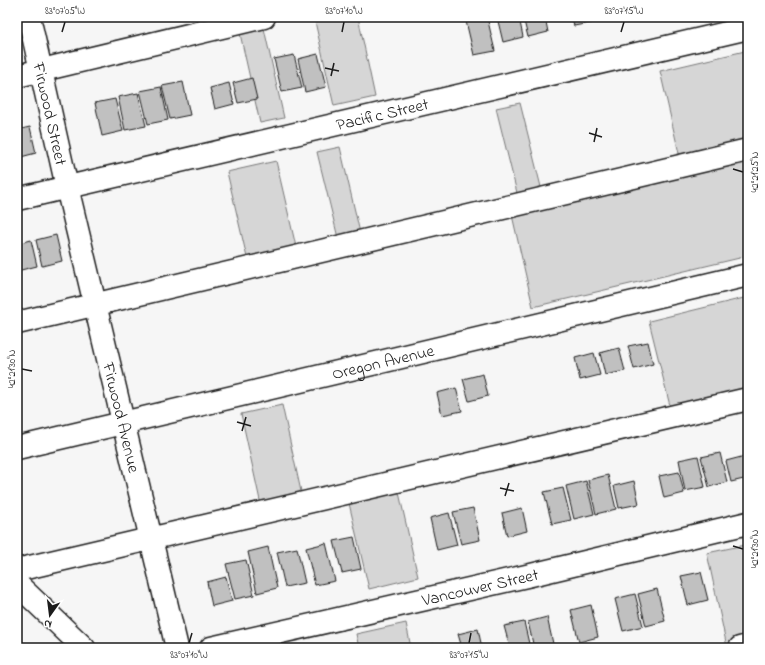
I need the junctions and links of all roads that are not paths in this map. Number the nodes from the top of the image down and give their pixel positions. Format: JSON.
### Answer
{"nodes":[{"id":1,"x":29,"y":17,"type":"edge"},
{"id":2,"x":264,"y":17,"type":"edge"},
{"id":3,"x":748,"y":28,"type":"edge"},
{"id":4,"x":41,"y":70,"type":"junction"},
{"id":5,"x":17,"y":76,"type":"edge"},
{"id":6,"x":748,"y":150,"type":"edge"},
{"id":7,"x":67,"y":187,"type":"junction"},
{"id":8,"x":17,"y":199,"type":"edge"},
{"id":9,"x":748,"y":275,"type":"edge"},
{"id":10,"x":96,"y":304,"type":"junction"},
{"id":11,"x":17,"y":323,"type":"edge"},
{"id":12,"x":748,"y":399,"type":"edge"},
{"id":13,"x":124,"y":423,"type":"junction"},
{"id":14,"x":17,"y":448,"type":"edge"},
{"id":15,"x":748,"y":523,"type":"edge"},
{"id":16,"x":151,"y":539,"type":"junction"},
{"id":17,"x":17,"y":570,"type":"edge"},
{"id":18,"x":17,"y":584,"type":"edge"},
{"id":19,"x":748,"y":646,"type":"edge"},
{"id":20,"x":84,"y":648,"type":"edge"},
{"id":21,"x":177,"y":648,"type":"edge"},
{"id":22,"x":211,"y":648,"type":"edge"},
{"id":23,"x":740,"y":648,"type":"edge"}],
"edges":[{"from":1,"to":4,"type":"street","name":"Firwood Street"},
{"from":2,"to":4,"type":"street"},
{"from":3,"to":7,"type":"street","name":"Pacific Street"},
{"from":4,"to":5,"type":"street"},
{"from":4,"to":7,"type":"street","name":"Firwood Street"},
{"from":6,"to":10,"type":"street"},
{"from":7,"to":8,"type":"street","name":"Pacific Street"},
{"from":7,"to":10,"type":"street","name":"Firwood Avenue"},
{"from":9,"to":13,"type":"street","name":"Oregon Avenue"},
{"from":10,"to":11,"type":"street"},
{"from":10,"to":13,"type":"street","name":"Firwood Avenue"},
{"from":12,"to":16,"type":"street"},
{"from":13,"to":14,"type":"street","name":"Oregon Avenue"},
{"from":13,"to":16,"type":"street","name":"Firwood Avenue"},
{"from":15,"to":22,"type":"street","name":"Vancouver Street"},
{"from":16,"to":17,"type":"street"},
{"from":16,"to":21,"type":"street","name":"Firwood Avenue"},
{"from":18,"to":20,"type":"street"},
{"from":19,"to":23,"type":"street"}]}
